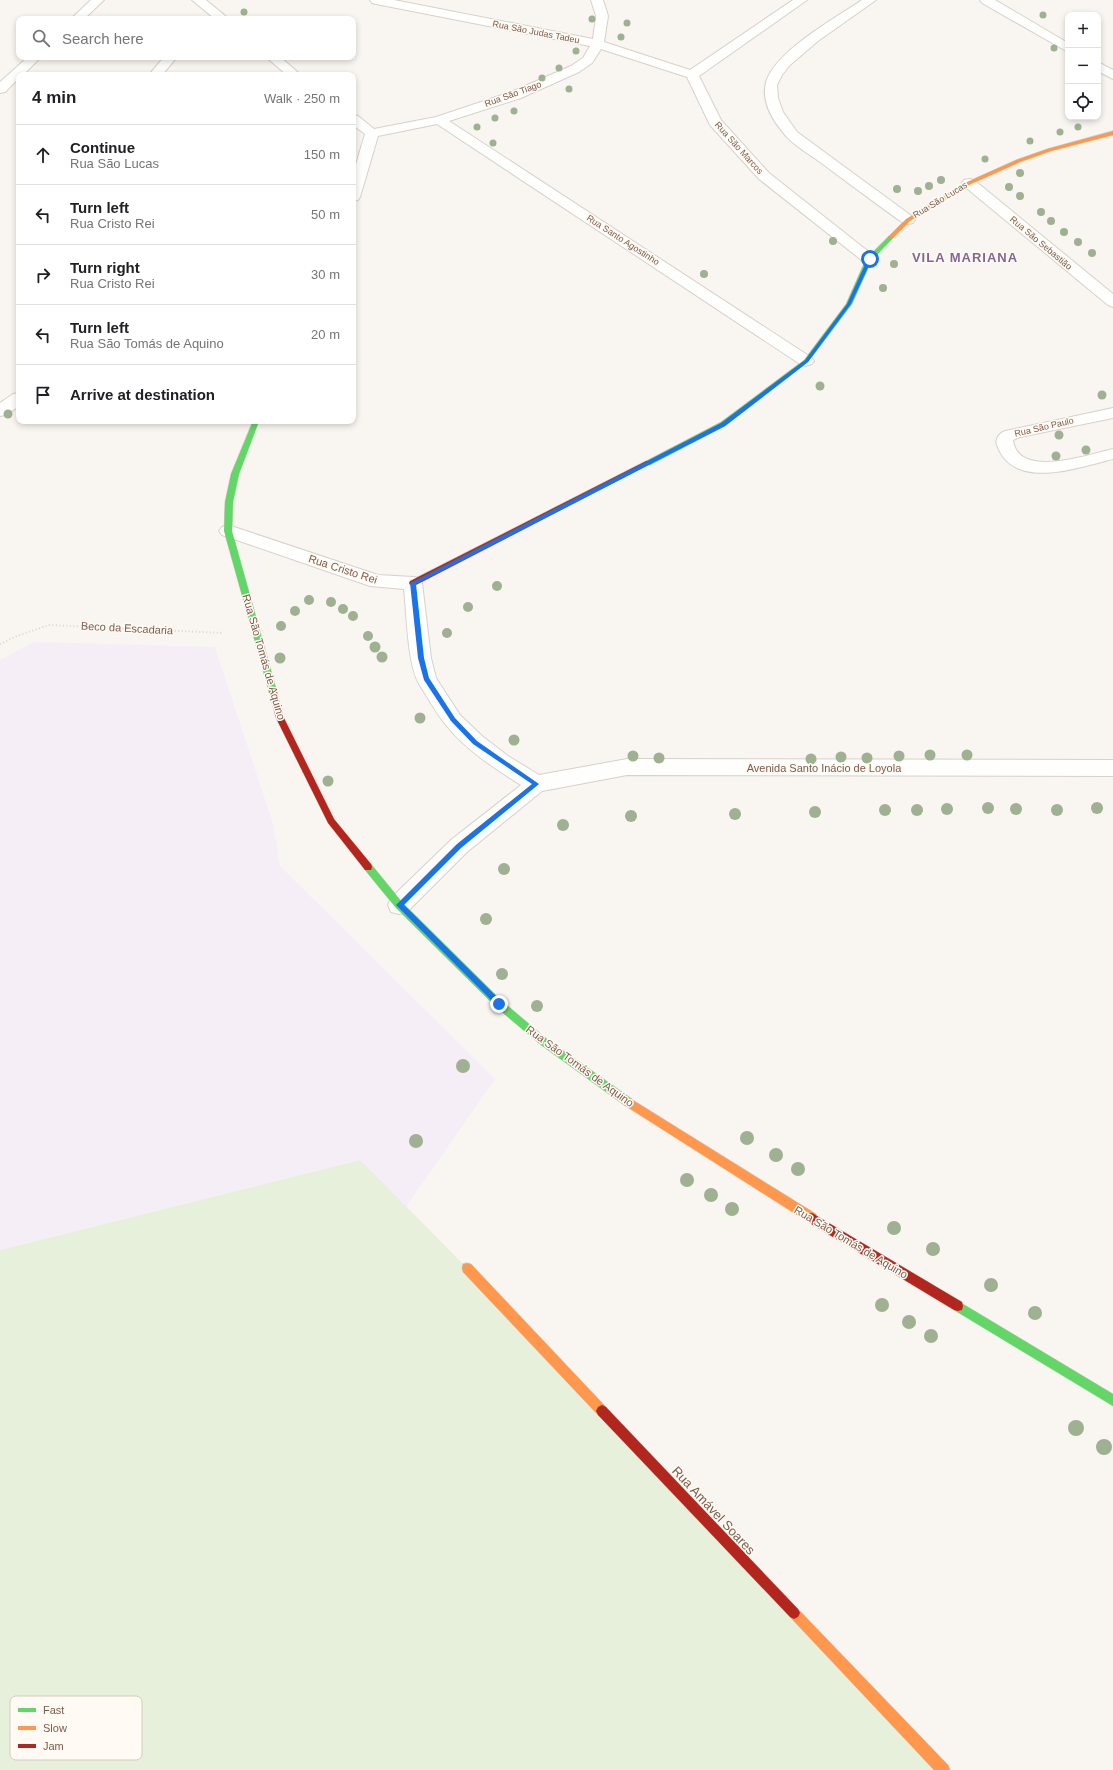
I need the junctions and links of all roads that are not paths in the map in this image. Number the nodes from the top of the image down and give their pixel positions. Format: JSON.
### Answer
{"nodes":[{"id":1,"x":98,"y":0,"type":"edge"},
{"id":2,"x":198,"y":0,"type":"edge"},
{"id":3,"x":376,"y":0,"type":"edge"},
{"id":4,"x":597,"y":0,"type":"edge"},
{"id":5,"x":801,"y":0,"type":"edge"},
{"id":6,"x":870,"y":0,"type":"edge"},
{"id":7,"x":986,"y":0,"type":"edge"},
{"id":8,"x":209,"y":15,"type":"edge"},
{"id":9,"x":80,"y":16,"type":"edge"},
{"id":10,"x":598,"y":44,"type":"junction"},
{"id":11,"x":1065,"y":46,"type":"edge"},
{"id":12,"x":32,"y":60,"type":"edge"},
{"id":13,"x":168,"y":60,"type":"edge"},
{"id":14,"x":276,"y":60,"type":"edge"},
{"id":15,"x":1101,"y":68,"type":"edge"},
{"id":16,"x":19,"y":72,"type":"edge"},
{"id":17,"x":158,"y":72,"type":"edge"},
{"id":18,"x":292,"y":72,"type":"edge"},
{"id":19,"x":16,"y":74,"type":"edge"},
{"id":20,"x":692,"y":75,"type":"junction"},
{"id":21,"x":1113,"y":75,"type":"edge"},
{"id":22,"x":0,"y":89,"type":"edge"},
{"id":23,"x":439,"y":120,"type":"junction"},
{"id":24,"x":356,"y":121,"type":"edge"},
{"id":25,"x":372,"y":134,"type":"junction"},
{"id":26,"x":1113,"y":134,"type":"edge"},
{"id":27,"x":368,"y":148,"type":"junction"},
{"id":28,"x":356,"y":156,"type":"edge"},
{"id":29,"x":970,"y":183,"type":"junction"},
{"id":30,"x":356,"y":187,"type":"edge"},
{"id":31,"x":908,"y":220,"type":"junction"},
{"id":32,"x":870,"y":259,"type":"junction"},
{"id":33,"x":1113,"y":302,"type":"edge"},
{"id":34,"x":806,"y":361,"type":"junction"},
{"id":35,"x":16,"y":400,"type":"edge"},
{"id":36,"x":0,"y":411,"type":"edge"},
{"id":37,"x":1113,"y":413,"type":"edge"},
{"id":38,"x":254,"y":424,"type":"edge"},
{"id":39,"x":1113,"y":454,"type":"edge"},
{"id":40,"x":228,"y":531,"type":"junction"},
{"id":41,"x":413,"y":583,"type":"junction"},
{"id":42,"x":1113,"y":768,"type":"edge"},
{"id":43,"x":536,"y":784,"type":"junction"},
{"id":44,"x":399,"y":905,"type":"junction"},
{"id":45,"x":467,"y":1268,"type":"dead end"},
{"id":46,"x":1113,"y":1400,"type":"edge"},
{"id":47,"x":943,"y":1770,"type":"edge"}],
"edges":[{"from":1,"to":9,"type":"street"},
{"from":2,"to":8,"type":"street"},
{"from":3,"to":10,"type":"street","name":"Rua São Judas Tadeu"},
{"from":4,"to":10,"type":"street","name":"Rua São Tiago"},
{"from":5,"to":20,"type":"street"},
{"from":6,"to":31,"type":"street"},
{"from":7,"to":11,"type":"street"},
{"from":10,"to":20,"type":"street","name":"Rua São Judas Tadeu"},
{"from":10,"to":23,"type":"street","name":"Rua São Tiago"},
{"from":12,"to":16,"type":"street"},
{"from":13,"to":17,"type":"street"},
{"from":14,"to":18,"type":"street"},
{"from":15,"to":21,"type":"street"},
{"from":19,"to":22,"type":"street"},
{"from":20,"to":32,"type":"street","name":"Rua São Marcos"},
{"from":23,"to":25,"type":"street","name":"Rua São Tiago"},
{"from":23,"to":34,"type":"street","name":"Rua Santo Agostinho"},
{"from":24,"to":25,"type":"street"},
{"from":25,"to":27,"type":"street"},
{"from":26,"to":29,"type":"street","name":"Rua São Lucas"},
{"from":27,"to":28,"type":"street"},
{"from":27,"to":30,"type":"street"},
{"from":29,"to":31,"type":"street","name":"Rua São Lucas"},
{"from":29,"to":33,"type":"street","name":"Rua São Sebastião"},
{"from":31,"to":32,"type":"street","name":"Rua São Lucas"},
{"from":32,"to":34,"type":"street","name":"Rua São Lucas"},
{"from":34,"to":41,"type":"street","name":"Rua São Lucas"},
{"from":35,"to":36,"type":"street"},
{"from":37,"to":39,"type":"street","name":"Rua São Paulo"},
{"from":38,"to":40,"type":"street","name":"Rua São Tomás de Aquino"},
{"from":40,"to":41,"type":"street","name":"Rua Cristo Rei"},
{"from":40,"to":44,"type":"street","name":"Rua São Tomás de Aquino"},
{"from":41,"to":43,"type":"street"},
{"from":42,"to":43,"type":"street","name":"Avenida Santo Inácio de Loyola"},
{"from":43,"to":44,"type":"street"},
{"from":44,"to":46,"type":"street","name":"Rua São Tomás de Aquino"},
{"from":45,"to":47,"type":"street","name":"Rua Amável Soares"}]}
